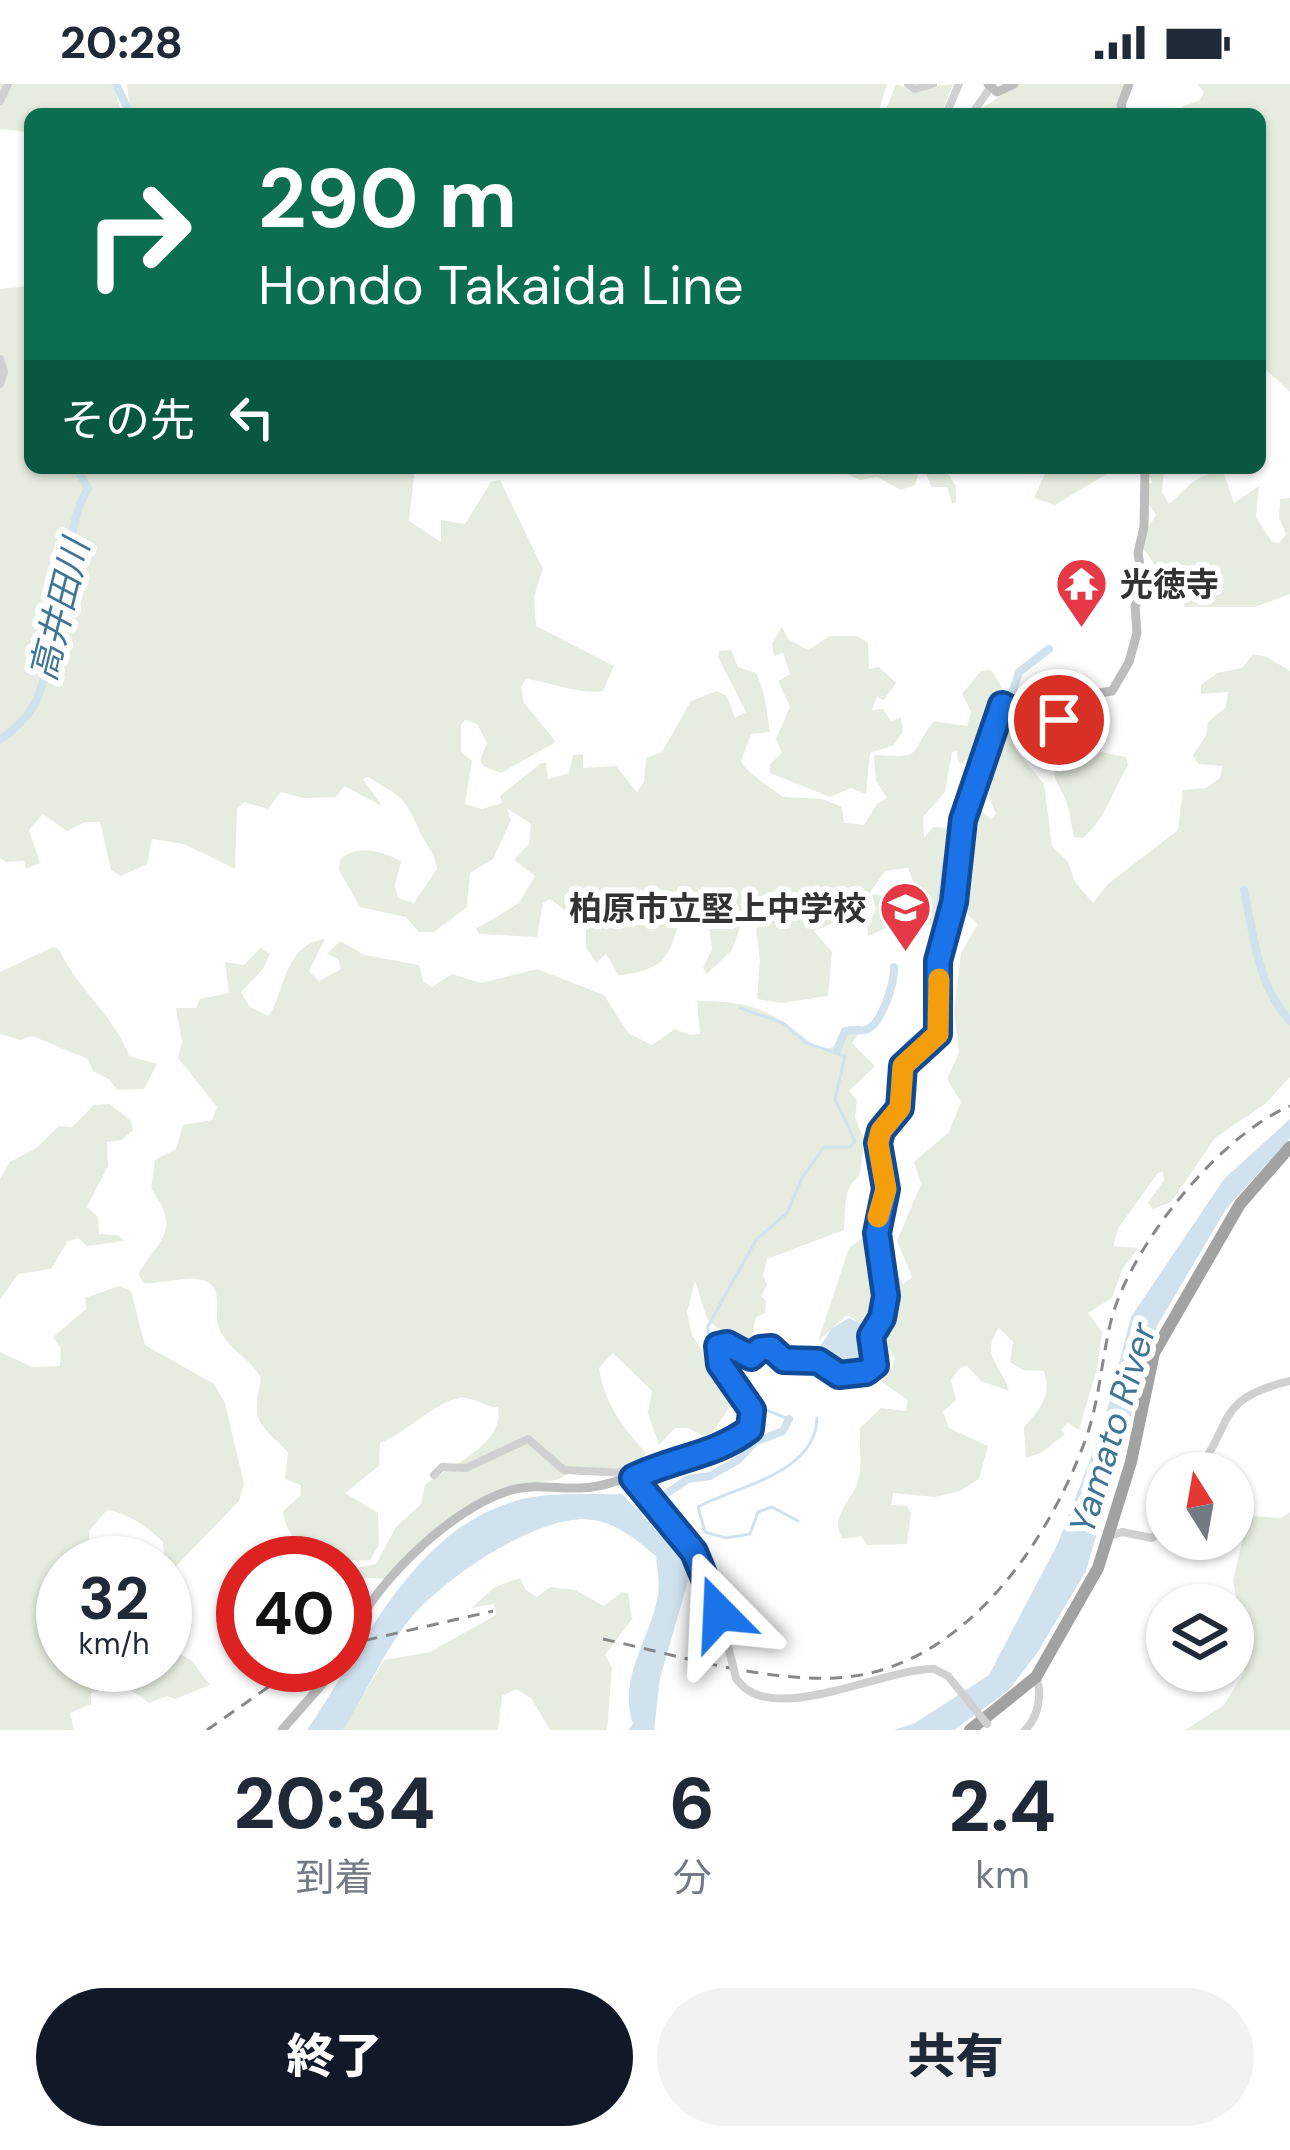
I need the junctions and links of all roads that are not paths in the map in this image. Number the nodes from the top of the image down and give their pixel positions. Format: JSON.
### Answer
{"nodes":[{"id":1,"x":8,"y":84,"type":"edge"},
{"id":2,"x":908,"y":84,"type":"edge"},
{"id":3,"x":933,"y":84,"type":"edge"},
{"id":4,"x":1014,"y":84,"type":"edge"},
{"id":5,"x":989,"y":86,"type":"edge"},
{"id":6,"x":0,"y":101,"type":"edge"},
{"id":7,"x":0,"y":358,"type":"edge"},
{"id":8,"x":0,"y":384,"type":"edge"},
{"id":9,"x":1144,"y":474,"type":"edge"},
{"id":10,"x":1290,"y":1148,"type":"edge"},
{"id":11,"x":1290,"y":1382,"type":"edge"},
{"id":12,"x":1207,"y":1452,"type":"edge"},
{"id":13,"x":434,"y":1474,"type":"dead end"},
{"id":14,"x":635,"y":1479,"type":"junction"},
{"id":15,"x":1108,"y":1537,"type":"junction"},
{"id":16,"x":1146,"y":1537,"type":"edge"},
{"id":17,"x":372,"y":1605,"type":"edge"},
{"id":18,"x":1036,"y":1677,"type":"junction"},
{"id":19,"x":315,"y":1692,"type":"edge"},
{"id":20,"x":990,"y":1727,"type":"edge"},
{"id":21,"x":282,"y":1730,"type":"edge"},
{"id":22,"x":970,"y":1730,"type":"edge"},
{"id":23,"x":1025,"y":1730,"type":"edge"}],
"edges":[{"from":1,"to":6,"type":"street"},
{"from":2,"to":3,"type":"street"},
{"from":4,"to":5,"type":"main road"},
{"from":7,"to":8,"type":"street"},
{"from":9,"to":14,"type":"main road"},
{"from":10,"to":15,"type":"highway"},
{"from":11,"to":12,"type":"street"},
{"from":13,"to":14,"type":"street"},
{"from":14,"to":17,"type":"main road"},
{"from":14,"to":20,"type":"street","bridge":true},
{"from":15,"to":16,"type":"street"},
{"from":15,"to":18,"type":"highway"},
{"from":18,"to":22,"type":"highway"},
{"from":18,"to":23,"type":"street"},
{"from":19,"to":21,"type":"main road"}]}
